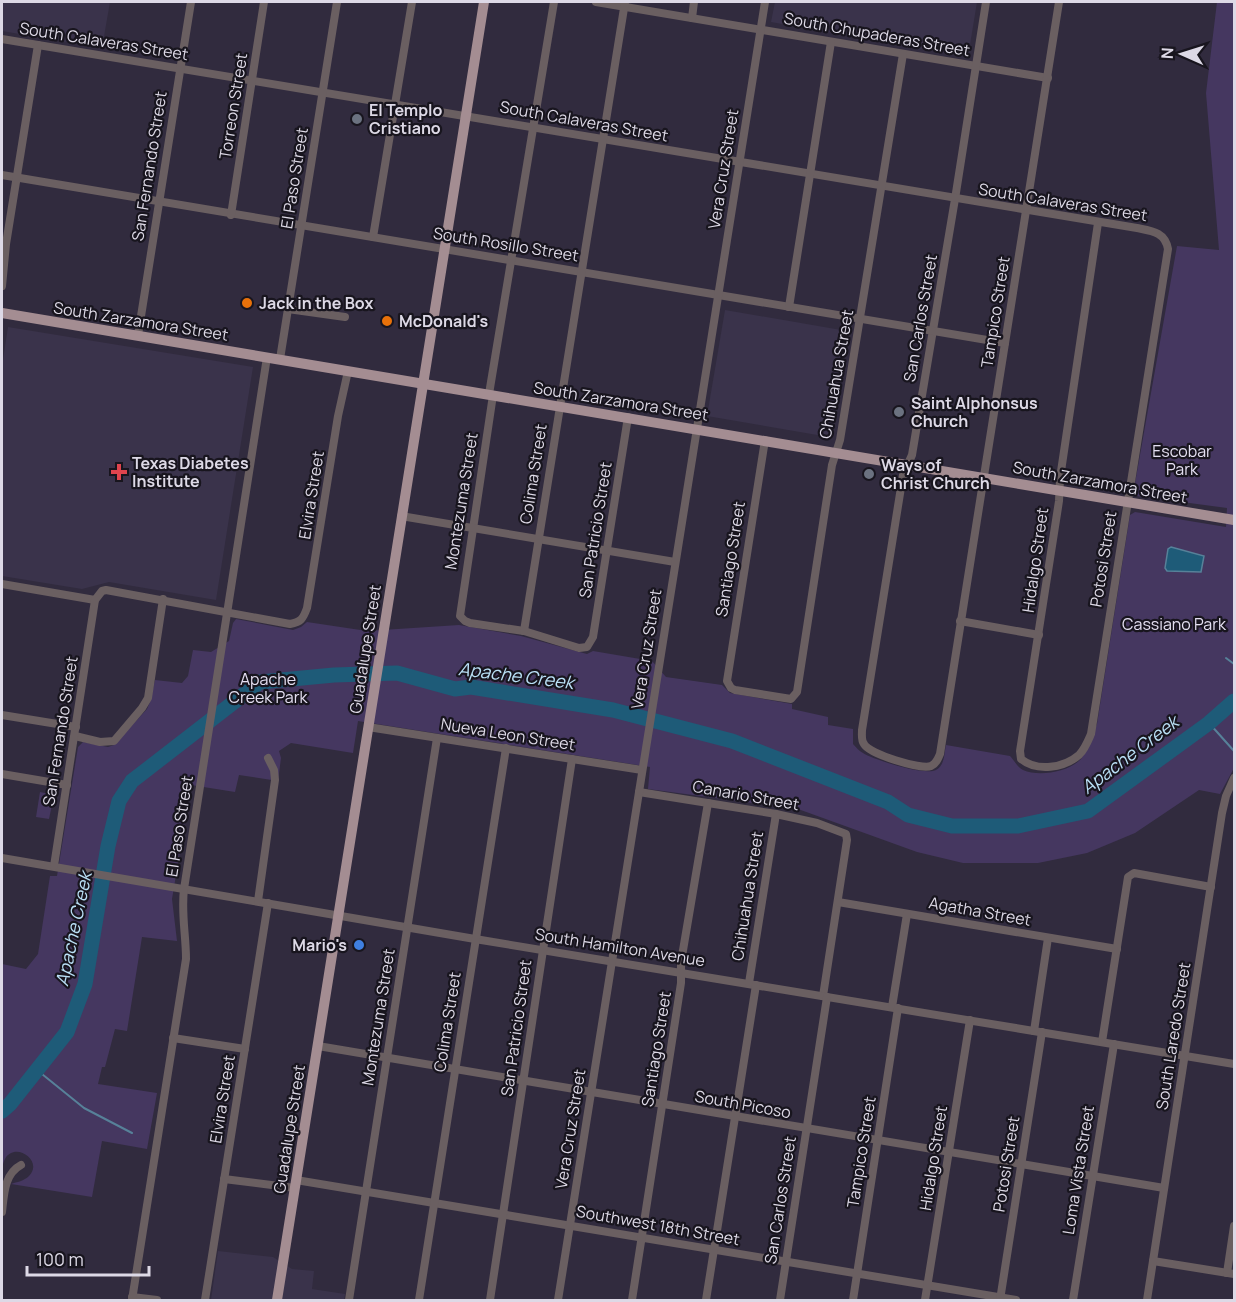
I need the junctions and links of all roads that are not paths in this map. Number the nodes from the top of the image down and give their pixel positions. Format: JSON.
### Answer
{"nodes":[{"id":1,"x":191,"y":2,"type":"edge"},
{"id":2,"x":264,"y":2,"type":"edge"},
{"id":3,"x":337,"y":2,"type":"edge"},
{"id":4,"x":412,"y":2,"type":"edge"},
{"id":5,"x":484,"y":2,"type":"edge"},
{"id":6,"x":554,"y":2,"type":"edge"},
{"id":7,"x":596,"y":2,"type":"edge"},
{"id":8,"x":694,"y":2,"type":"edge"},
{"id":9,"x":765,"y":2,"type":"edge"},
{"id":10,"x":986,"y":2,"type":"edge"},
{"id":11,"x":1059,"y":2,"type":"edge"},
{"id":12,"x":624,"y":4,"type":"edge"},
{"id":13,"x":692,"y":18,"type":"junction"},
{"id":14,"x":760,"y":30,"type":"junction"},
{"id":15,"x":2,"y":39,"type":"edge"},
{"id":16,"x":831,"y":42,"type":"junction"},
{"id":17,"x":38,"y":45,"type":"junction"},
{"id":18,"x":903,"y":54,"type":"junction"},
{"id":19,"x":975,"y":66,"type":"junction"},
{"id":20,"x":180,"y":69,"type":"junction"},
{"id":21,"x":1048,"y":78,"type":"junction"},
{"id":22,"x":252,"y":81,"type":"junction"},
{"id":23,"x":323,"y":93,"type":"junction"},
{"id":24,"x":394,"y":105,"type":"junction"},
{"id":25,"x":465,"y":116,"type":"junction"},
{"id":26,"x":533,"y":128,"type":"junction"},
{"id":27,"x":602,"y":140,"type":"junction"},
{"id":28,"x":739,"y":163,"type":"junction"},
{"id":29,"x":810,"y":174,"type":"junction"},
{"id":30,"x":2,"y":175,"type":"edge"},
{"id":31,"x":17,"y":178,"type":"junction"},
{"id":32,"x":882,"y":186,"type":"junction"},
{"id":33,"x":955,"y":199,"type":"junction"},
{"id":34,"x":159,"y":202,"type":"junction"},
{"id":35,"x":1026,"y":211,"type":"junction"},
{"id":36,"x":231,"y":215,"type":"junction"},
{"id":37,"x":1098,"y":223,"type":"junction"},
{"id":38,"x":302,"y":226,"type":"junction"},
{"id":39,"x":1161,"y":234,"type":"joint"},
{"id":40,"x":374,"y":237,"type":"junction"},
{"id":41,"x":444,"y":249,"type":"junction"},
{"id":42,"x":512,"y":260,"type":"junction"},
{"id":43,"x":580,"y":272,"type":"junction"},
{"id":44,"x":2,"y":286,"type":"edge"},
{"id":45,"x":718,"y":295,"type":"junction"},
{"id":46,"x":789,"y":307,"type":"junction"},
{"id":47,"x":288,"y":309,"type":"junction"},
{"id":48,"x":2,"y":313,"type":"edge"},
{"id":49,"x":345,"y":317,"type":"dead end"},
{"id":50,"x":861,"y":319,"type":"junction"},
{"id":51,"x":933,"y":331,"type":"junction"},
{"id":52,"x":138,"y":335,"type":"junction"},
{"id":53,"x":1005,"y":343,"type":"junction"},
{"id":54,"x":267,"y":357,"type":"junction"},
{"id":55,"x":280,"y":359,"type":"junction"},
{"id":56,"x":348,"y":370,"type":"junction"},
{"id":57,"x":422,"y":383,"type":"junction"},
{"id":58,"x":491,"y":394,"type":"junction"},
{"id":59,"x":560,"y":406,"type":"junction"},
{"id":60,"x":628,"y":417,"type":"junction"},
{"id":61,"x":697,"y":429,"type":"junction"},
{"id":62,"x":765,"y":440,"type":"junction"},
{"id":63,"x":836,"y":452,"type":"junction"},
{"id":64,"x":907,"y":464,"type":"junction"},
{"id":65,"x":983,"y":477,"type":"junction"},
{"id":66,"x":1059,"y":490,"type":"junction"},
{"id":67,"x":1128,"y":502,"type":"junction"},
{"id":68,"x":401,"y":516,"type":"junction"},
{"id":69,"x":1234,"y":520,"type":"edge"},
{"id":70,"x":472,"y":528,"type":"junction"},
{"id":71,"x":538,"y":539,"type":"junction"},
{"id":72,"x":607,"y":551,"type":"junction"},
{"id":73,"x":675,"y":562,"type":"junction"},
{"id":74,"x":2,"y":584,"type":"edge"},
{"id":75,"x":163,"y":599,"type":"junction"},
{"id":76,"x":95,"y":600,"type":"junction"},
{"id":77,"x":228,"y":612,"type":"junction"},
{"id":78,"x":960,"y":621,"type":"junction"},
{"id":79,"x":524,"y":631,"type":"junction"},
{"id":80,"x":1039,"y":634,"type":"junction"},
{"id":81,"x":794,"y":698,"type":"joint"},
{"id":82,"x":2,"y":715,"type":"edge"},
{"id":83,"x":368,"y":727,"type":"junction"},
{"id":84,"x":76,"y":732,"type":"junction"},
{"id":85,"x":437,"y":738,"type":"junction"},
{"id":86,"x":506,"y":748,"type":"junction"},
{"id":87,"x":268,"y":758,"type":"dead end"},
{"id":88,"x":572,"y":759,"type":"junction"},
{"id":89,"x":1021,"y":759,"type":"joint"},
{"id":90,"x":931,"y":767,"type":"joint"},
{"id":91,"x":642,"y":770,"type":"junction"},
{"id":92,"x":2,"y":774,"type":"edge"},
{"id":93,"x":1234,"y":778,"type":"edge"},
{"id":94,"x":67,"y":785,"type":"junction"},
{"id":95,"x":1232,"y":790,"type":"edge"},
{"id":96,"x":639,"y":792,"type":"junction"},
{"id":97,"x":708,"y":803,"type":"junction"},
{"id":98,"x":776,"y":814,"type":"junction"},
{"id":99,"x":846,"y":834,"type":"joint"},
{"id":100,"x":2,"y":858,"type":"edge"},
{"id":101,"x":54,"y":866,"type":"junction"},
{"id":102,"x":1211,"y":887,"type":"junction"},
{"id":103,"x":184,"y":889,"type":"junction"},
{"id":104,"x":258,"y":901,"type":"junction"},
{"id":105,"x":838,"y":902,"type":"junction"},
{"id":106,"x":268,"y":903,"type":"junction"},
{"id":107,"x":907,"y":914,"type":"junction"},
{"id":108,"x":338,"y":915,"type":"junction"},
{"id":109,"x":408,"y":927,"type":"junction"},
{"id":110,"x":1048,"y":938,"type":"junction"},
{"id":111,"x":475,"y":939,"type":"junction"},
{"id":112,"x":543,"y":949,"type":"junction"},
{"id":113,"x":1117,"y":949,"type":"junction"},
{"id":114,"x":613,"y":961,"type":"junction"},
{"id":115,"x":681,"y":972,"type":"junction"},
{"id":116,"x":752,"y":984,"type":"junction"},
{"id":117,"x":825,"y":996,"type":"junction"},
{"id":118,"x":895,"y":1008,"type":"junction"},
{"id":119,"x":970,"y":1020,"type":"junction"},
{"id":120,"x":1038,"y":1031,"type":"junction"},
{"id":121,"x":173,"y":1038,"type":"junction"},
{"id":122,"x":1102,"y":1042,"type":"junction"},
{"id":123,"x":1113,"y":1044,"type":"junction"},
{"id":124,"x":318,"y":1046,"type":"junction"},
{"id":125,"x":245,"y":1049,"type":"junction"},
{"id":126,"x":1186,"y":1056,"type":"junction"},
{"id":127,"x":387,"y":1058,"type":"junction"},
{"id":128,"x":1234,"y":1064,"type":"edge"},
{"id":129,"x":455,"y":1070,"type":"junction"},
{"id":130,"x":523,"y":1082,"type":"junction"},
{"id":131,"x":591,"y":1094,"type":"junction"},
{"id":132,"x":663,"y":1105,"type":"junction"},
{"id":133,"x":734,"y":1117,"type":"junction"},
{"id":134,"x":806,"y":1129,"type":"junction"},
{"id":135,"x":878,"y":1141,"type":"junction"},
{"id":136,"x":949,"y":1153,"type":"junction"},
{"id":137,"x":21,"y":1165,"type":"dead end"},
{"id":138,"x":1021,"y":1166,"type":"junction"},
{"id":139,"x":1092,"y":1177,"type":"junction"},
{"id":140,"x":224,"y":1179,"type":"junction"},
{"id":141,"x":296,"y":1184,"type":"junction"},
{"id":142,"x":1164,"y":1188,"type":"junction"},
{"id":143,"x":366,"y":1191,"type":"junction"},
{"id":144,"x":435,"y":1203,"type":"junction"},
{"id":145,"x":2,"y":1212,"type":"edge"},
{"id":146,"x":504,"y":1215,"type":"junction"},
{"id":147,"x":570,"y":1225,"type":"junction"},
{"id":148,"x":1234,"y":1226,"type":"edge"},
{"id":149,"x":642,"y":1238,"type":"junction"},
{"id":150,"x":714,"y":1250,"type":"junction"},
{"id":151,"x":1153,"y":1261,"type":"junction"},
{"id":152,"x":786,"y":1262,"type":"junction"},
{"id":153,"x":857,"y":1274,"type":"junction"},
{"id":154,"x":1231,"y":1274,"type":"edge"},
{"id":155,"x":928,"y":1286,"type":"junction"},
{"id":156,"x":132,"y":1299,"type":"edge"},
{"id":157,"x":1000,"y":1299,"type":"edge"},
{"id":158,"x":157,"y":1300,"type":"edge"},
{"id":159,"x":205,"y":1300,"type":"edge"},
{"id":160,"x":277,"y":1300,"type":"edge"},
{"id":161,"x":349,"y":1300,"type":"edge"},
{"id":162,"x":419,"y":1300,"type":"edge"},
{"id":163,"x":490,"y":1300,"type":"edge"},
{"id":164,"x":558,"y":1300,"type":"edge"},
{"id":165,"x":632,"y":1300,"type":"edge"},
{"id":166,"x":706,"y":1300,"type":"edge"},
{"id":167,"x":780,"y":1300,"type":"edge"},
{"id":168,"x":853,"y":1300,"type":"edge"},
{"id":169,"x":926,"y":1300,"type":"edge"},
{"id":170,"x":1016,"y":1300,"type":"edge"},
{"id":171,"x":1073,"y":1300,"type":"edge"},
{"id":172,"x":1147,"y":1300,"type":"edge"}],
"edges":[{"from":1,"to":20,"type":"street","name":"San Fernando Street"},
{"from":2,"to":22,"type":"street","name":"Torreon Street"},
{"from":3,"to":23,"type":"street","name":"El Paso Street"},
{"from":4,"to":24,"type":"street"},
{"from":5,"to":25,"type":"main road","name":"Guadalupe Street"},
{"from":6,"to":26,"type":"street","name":"Montezuma Street"},
{"from":7,"to":12,"type":"street","name":"South Chupaderas Street"},
{"from":8,"to":13,"type":"street"},
{"from":9,"to":14,"type":"street","name":"Vera Cruz Street"},
{"from":10,"to":19,"type":"street","name":"San Carlos Street"},
{"from":11,"to":21,"type":"street","name":"Tampico Street"},
{"from":12,"to":13,"type":"street","name":"South Chupaderas Street"},
{"from":12,"to":27,"type":"street","name":"Colima Street"},
{"from":13,"to":14,"type":"street","name":"South Chupaderas Street"},
{"from":14,"to":16,"type":"street","name":"South Chupaderas Street"},
{"from":14,"to":28,"type":"street","name":"Vera Cruz Street"},
{"from":15,"to":17,"type":"street","name":"South Calaveras Street"},
{"from":16,"to":18,"type":"street","name":"South Chupaderas Street"},
{"from":16,"to":29,"type":"street"},
{"from":17,"to":20,"type":"street","name":"South Calaveras Street"},
{"from":17,"to":31,"type":"street"},
{"from":18,"to":19,"type":"street","name":"South Chupaderas Street"},
{"from":18,"to":32,"type":"street","name":"Chihuahua Street"},
{"from":19,"to":21,"type":"street","name":"South Chupaderas Street"},
{"from":19,"to":33,"type":"street","name":"San Carlos Street"},
{"from":20,"to":22,"type":"street","name":"South Calaveras Street"},
{"from":20,"to":34,"type":"street","name":"San Fernando Street"},
{"from":21,"to":35,"type":"street","name":"Tampico Street"},
{"from":22,"to":23,"type":"street","name":"South Calaveras Street"},
{"from":22,"to":36,"type":"street","name":"Torreon Street"},
{"from":23,"to":24,"type":"street","name":"South Calaveras Street"},
{"from":23,"to":38,"type":"street","name":"El Paso Street"},
{"from":24,"to":25,"type":"street","name":"South Calaveras Street"},
{"from":24,"to":40,"type":"street"},
{"from":25,"to":26,"type":"street","name":"South Calaveras Street"},
{"from":25,"to":41,"type":"main road","name":"Guadalupe Street"},
{"from":26,"to":27,"type":"street","name":"South Calaveras Street"},
{"from":26,"to":42,"type":"street","name":"Montezuma Street"},
{"from":27,"to":28,"type":"street","name":"South Calaveras Street"},
{"from":27,"to":43,"type":"street","name":"Colima Street"},
{"from":28,"to":29,"type":"street","name":"South Calaveras Street"},
{"from":28,"to":45,"type":"street","name":"Vera Cruz Street"},
{"from":29,"to":32,"type":"street","name":"South Calaveras Street"},
{"from":29,"to":46,"type":"street"},
{"from":30,"to":31,"type":"street","name":"South Rosillo Street"},
{"from":31,"to":34,"type":"street","name":"South Rosillo Street"},
{"from":31,"to":44,"type":"street"},
{"from":32,"to":33,"type":"street","name":"South Calaveras Street"},
{"from":32,"to":50,"type":"street","name":"Chihuahua Street"},
{"from":33,"to":35,"type":"street","name":"South Calaveras Street"},
{"from":33,"to":51,"type":"street","name":"San Carlos Street"},
{"from":34,"to":36,"type":"street","name":"South Rosillo Street"},
{"from":34,"to":52,"type":"street","name":"San Fernando Street"},
{"from":35,"to":37,"type":"street","name":"South Calaveras Street"},
{"from":35,"to":53,"type":"street","name":"Tampico Street"},
{"from":36,"to":38,"type":"street","name":"South Rosillo Street"},
{"from":37,"to":39,"type":"street","name":"South Calaveras Street"},
{"from":37,"to":66,"type":"street","name":"Hidalgo Street"},
{"from":38,"to":40,"type":"street","name":"South Rosillo Street"},
{"from":38,"to":47,"type":"street","name":"El Paso Street"},
{"from":39,"to":67,"type":"street","name":"Potosi Street"},
{"from":40,"to":41,"type":"street","name":"South Rosillo Street"},
{"from":41,"to":42,"type":"street","name":"South Rosillo Street"},
{"from":41,"to":57,"type":"main road","name":"Guadalupe Street"},
{"from":42,"to":43,"type":"street","name":"South Rosillo Street"},
{"from":42,"to":58,"type":"street","name":"Montezuma Street"},
{"from":43,"to":45,"type":"street","name":"South Rosillo Street"},
{"from":43,"to":59,"type":"street","name":"Colima Street"},
{"from":45,"to":46,"type":"street","name":"South Rosillo Street"},
{"from":45,"to":61,"type":"street","name":"Vera Cruz Street"},
{"from":46,"to":50,"type":"street","name":"South Rosillo Street"},
{"from":47,"to":49,"type":"street"},
{"from":47,"to":55,"type":"street","name":"El Paso Street"},
{"from":48,"to":52,"type":"main road","name":"South Zarzamora Street"},
{"from":50,"to":51,"type":"street","name":"South Rosillo Street"},
{"from":50,"to":63,"type":"street","name":"Chihuahua Street"},
{"from":51,"to":53,"type":"street","name":"South Rosillo Street"},
{"from":51,"to":64,"type":"street","name":"San Carlos Street"},
{"from":52,"to":54,"type":"main road","name":"South Zarzamora Street"},
{"from":53,"to":65,"type":"street","name":"Tampico Street"},
{"from":54,"to":55,"type":"main road","name":"South Zarzamora Street"},
{"from":54,"to":77,"type":"street","name":"El Paso Street"},
{"from":55,"to":56,"type":"main road","name":"South Zarzamora Street"},
{"from":56,"to":57,"type":"main road","name":"South Zarzamora Street"},
{"from":56,"to":77,"type":"street","name":"Elvira Street"},
{"from":57,"to":58,"type":"main road","name":"South Zarzamora Street"},
{"from":57,"to":68,"type":"main road","name":"Guadalupe Street"},
{"from":58,"to":59,"type":"main road","name":"South Zarzamora Street"},
{"from":58,"to":70,"type":"street","name":"Montezuma Street"},
{"from":59,"to":60,"type":"main road","name":"South Zarzamora Street"},
{"from":59,"to":71,"type":"street","name":"Colima Street"},
{"from":60,"to":61,"type":"main road","name":"South Zarzamora Street"},
{"from":60,"to":72,"type":"street","name":"San Patricio Street"},
{"from":61,"to":62,"type":"main road","name":"South Zarzamora Street"},
{"from":61,"to":73,"type":"street","name":"Vera Cruz Street"},
{"from":62,"to":63,"type":"main road","name":"South Zarzamora Street"},
{"from":62,"to":81,"type":"street","name":"Santiago Street"},
{"from":63,"to":64,"type":"main road","name":"South Zarzamora Street"},
{"from":63,"to":81,"type":"street","name":"Chihuahua Street"},
{"from":64,"to":65,"type":"main road","name":"South Zarzamora Street"},
{"from":64,"to":90,"type":"street","name":"San Carlos Street"},
{"from":65,"to":66,"type":"main road","name":"South Zarzamora Street"},
{"from":65,"to":78,"type":"street","name":"Tampico Street"},
{"from":66,"to":67,"type":"main road","name":"South Zarzamora Street"},
{"from":66,"to":80,"type":"street","name":"Hidalgo Street"},
{"from":67,"to":69,"type":"main road","name":"South Zarzamora Street"},
{"from":67,"to":89,"type":"street","name":"Potosi Street"},
{"from":68,"to":70,"type":"street"},
{"from":68,"to":83,"type":"main road","name":"Guadalupe Street"},
{"from":70,"to":71,"type":"street"},
{"from":70,"to":79,"type":"street","name":"Montezuma Street"},
{"from":71,"to":72,"type":"street"},
{"from":71,"to":79,"type":"street","name":"Colima Street"},
{"from":72,"to":73,"type":"street"},
{"from":72,"to":79,"type":"street","name":"San Patricio Street"},
{"from":73,"to":91,"type":"street","name":"Vera Cruz Street"},
{"from":74,"to":76,"type":"street"},
{"from":75,"to":76,"type":"street"},
{"from":75,"to":77,"type":"street"},
{"from":75,"to":84,"type":"street"},
{"from":76,"to":84,"type":"street","name":"San Fernando Street"},
{"from":77,"to":103,"type":"street","name":"El Paso Street"},
{"from":78,"to":80,"type":"street"},
{"from":78,"to":90,"type":"street","name":"Tampico Street"},
{"from":80,"to":89,"type":"street","name":"Hidalgo Street"},
{"from":82,"to":84,"type":"street"},
{"from":83,"to":85,"type":"street","name":"Nueva Leon Street"},
{"from":83,"to":108,"type":"main road","name":"Guadalupe Street"},
{"from":84,"to":94,"type":"street","name":"San Fernando Street"},
{"from":85,"to":86,"type":"street","name":"Nueva Leon Street"},
{"from":85,"to":109,"type":"street","name":"Montezuma Street"},
{"from":86,"to":88,"type":"street","name":"Nueva Leon Street"},
{"from":86,"to":111,"type":"street","name":"Colima Street"},
{"from":87,"to":104,"type":"street"},
{"from":88,"to":91,"type":"street","name":"Nueva Leon Street"},
{"from":88,"to":112,"type":"street","name":"San Patricio Street"},
{"from":91,"to":96,"type":"street","name":"Vera Cruz Street"},
{"from":92,"to":94,"type":"street"},
{"from":93,"to":95,"type":"street","name":"South Laredo Street"},
{"from":94,"to":101,"type":"street","name":"San Fernando Street"},
{"from":95,"to":102,"type":"street","name":"South Laredo Street"},
{"from":96,"to":97,"type":"street","name":"Canario Street"},
{"from":96,"to":114,"type":"street","name":"Vera Cruz Street"},
{"from":97,"to":98,"type":"street","name":"Canario Street"},
{"from":97,"to":115,"type":"street","name":"Santiago Street"},
{"from":98,"to":99,"type":"street","name":"Canario Street"},
{"from":98,"to":116,"type":"street","name":"Chihuahua Street"},
{"from":99,"to":105,"type":"street","name":"San Carlos Street"},
{"from":100,"to":101,"type":"street","name":"South Hamilton Avenue"},
{"from":101,"to":103,"type":"street","name":"South Hamilton Avenue"},
{"from":102,"to":113,"type":"street"},
{"from":102,"to":126,"type":"street","name":"South Laredo Street"},
{"from":103,"to":104,"type":"street","name":"South Hamilton Avenue"},
{"from":103,"to":121,"type":"street","name":"El Paso Street"},
{"from":104,"to":106,"type":"street","name":"South Hamilton Avenue"},
{"from":105,"to":107,"type":"street","name":"Agatha Street"},
{"from":105,"to":117,"type":"street","name":"San Carlos Street"},
{"from":106,"to":108,"type":"street","name":"South Hamilton Avenue"},
{"from":106,"to":125,"type":"street","name":"Elvira Street"},
{"from":107,"to":110,"type":"street","name":"Agatha Street"},
{"from":107,"to":118,"type":"street","name":"Tampico Street"},
{"from":108,"to":109,"type":"street","name":"South Hamilton Avenue"},
{"from":108,"to":124,"type":"main road","name":"Guadalupe Street"},
{"from":109,"to":111,"type":"street","name":"South Hamilton Avenue"},
{"from":109,"to":127,"type":"street","name":"Montezuma Street"},
{"from":110,"to":113,"type":"street","name":"Agatha Street"},
{"from":110,"to":120,"type":"street","name":"Potosi Street"},
{"from":111,"to":112,"type":"street","name":"South Hamilton Avenue"},
{"from":111,"to":129,"type":"street","name":"Colima Street"},
{"from":112,"to":114,"type":"street","name":"South Hamilton Avenue"},
{"from":112,"to":130,"type":"street","name":"San Patricio Street"},
{"from":113,"to":122,"type":"street"},
{"from":114,"to":115,"type":"street","name":"South Hamilton Avenue"},
{"from":114,"to":131,"type":"street","name":"Vera Cruz Street"},
{"from":115,"to":116,"type":"street","name":"South Hamilton Avenue"},
{"from":115,"to":132,"type":"street","name":"Santiago Street"},
{"from":116,"to":117,"type":"street","name":"South Hamilton Avenue"},
{"from":116,"to":133,"type":"street","name":"Chihuahua Street"},
{"from":117,"to":118,"type":"street","name":"South Hamilton Avenue"},
{"from":117,"to":134,"type":"street","name":"San Carlos Street"},
{"from":118,"to":119,"type":"street","name":"South Hamilton Avenue"},
{"from":118,"to":135,"type":"street","name":"Tampico Street"},
{"from":119,"to":120,"type":"street","name":"South Hamilton Avenue"},
{"from":119,"to":136,"type":"street","name":"Hidalgo Street"},
{"from":120,"to":122,"type":"street","name":"South Hamilton Avenue"},
{"from":120,"to":138,"type":"street","name":"Potosi Street"},
{"from":121,"to":125,"type":"street"},
{"from":121,"to":156,"type":"street","name":"El Paso Street"},
{"from":122,"to":123,"type":"street","name":"South Hamilton Avenue"},
{"from":123,"to":126,"type":"street","name":"South Hamilton Avenue"},
{"from":123,"to":139,"type":"street","name":"Loma Vista Street"},
{"from":124,"to":127,"type":"street","name":"South Picoso"},
{"from":124,"to":141,"type":"main road","name":"Guadalupe Street"},
{"from":125,"to":140,"type":"street","name":"Elvira Street"},
{"from":126,"to":128,"type":"street","name":"South Hamilton Avenue"},
{"from":126,"to":142,"type":"street","name":"South Laredo Street"},
{"from":127,"to":129,"type":"street","name":"South Picoso"},
{"from":127,"to":143,"type":"street","name":"Montezuma Street"},
{"from":129,"to":130,"type":"street","name":"South Picoso"},
{"from":129,"to":144,"type":"street","name":"Colima Street"},
{"from":130,"to":131,"type":"street","name":"South Picoso"},
{"from":130,"to":146,"type":"street","name":"San Patricio Street"},
{"from":131,"to":132,"type":"street","name":"South Picoso"},
{"from":131,"to":147,"type":"street","name":"Vera Cruz Street"},
{"from":132,"to":133,"type":"street","name":"South Picoso"},
{"from":132,"to":149,"type":"street","name":"Santiago Street"},
{"from":133,"to":134,"type":"street","name":"South Picoso"},
{"from":133,"to":150,"type":"street","name":"Chihuahua Street"},
{"from":134,"to":135,"type":"street","name":"South Picoso"},
{"from":134,"to":152,"type":"street","name":"San Carlos Street"},
{"from":135,"to":136,"type":"street","name":"South Picoso"},
{"from":135,"to":153,"type":"street","name":"Tampico Street"},
{"from":136,"to":138,"type":"street","name":"South Picoso"},
{"from":136,"to":155,"type":"street","name":"Hidalgo Street"},
{"from":137,"to":145,"type":"street"},
{"from":138,"to":139,"type":"street","name":"South Picoso"},
{"from":138,"to":157,"type":"street","name":"Potosi Street"},
{"from":139,"to":142,"type":"street","name":"South Picoso"},
{"from":139,"to":171,"type":"street","name":"Loma Vista Street"},
{"from":140,"to":141,"type":"street","name":"Southwest 18th Street"},
{"from":140,"to":159,"type":"street","name":"Elvira Street"},
{"from":141,"to":143,"type":"street","name":"Southwest 18th Street"},
{"from":141,"to":160,"type":"main road","name":"Guadalupe Street"},
{"from":142,"to":151,"type":"street","name":"South Laredo Street"},
{"from":143,"to":144,"type":"street","name":"Southwest 18th Street"},
{"from":143,"to":161,"type":"street","name":"Montezuma Street"},
{"from":144,"to":146,"type":"street","name":"Southwest 18th Street"},
{"from":144,"to":162,"type":"street","name":"Colima Street"},
{"from":146,"to":147,"type":"street","name":"Southwest 18th Street"},
{"from":146,"to":163,"type":"street","name":"San Patricio Street"},
{"from":147,"to":149,"type":"street","name":"Southwest 18th Street"},
{"from":147,"to":164,"type":"street","name":"Vera Cruz Street"},
{"from":148,"to":154,"type":"street"},
{"from":149,"to":150,"type":"street","name":"Southwest 18th Street"},
{"from":149,"to":165,"type":"street","name":"Santiago Street"},
{"from":150,"to":152,"type":"street","name":"Southwest 18th Street"},
{"from":150,"to":166,"type":"street","name":"Chihuahua Street"},
{"from":151,"to":154,"type":"street"},
{"from":151,"to":172,"type":"street","name":"South Laredo Street"},
{"from":152,"to":153,"type":"street","name":"Southwest 18th Street"},
{"from":152,"to":167,"type":"street","name":"San Carlos Street"},
{"from":153,"to":155,"type":"street","name":"Southwest 18th Street"},
{"from":153,"to":168,"type":"street","name":"Tampico Street"},
{"from":155,"to":157,"type":"street","name":"Southwest 18th Street"},
{"from":155,"to":169,"type":"street","name":"Hidalgo Street"},
{"from":156,"to":158,"type":"street"},
{"from":157,"to":170,"type":"street","name":"Southwest 18th Street"}]}
